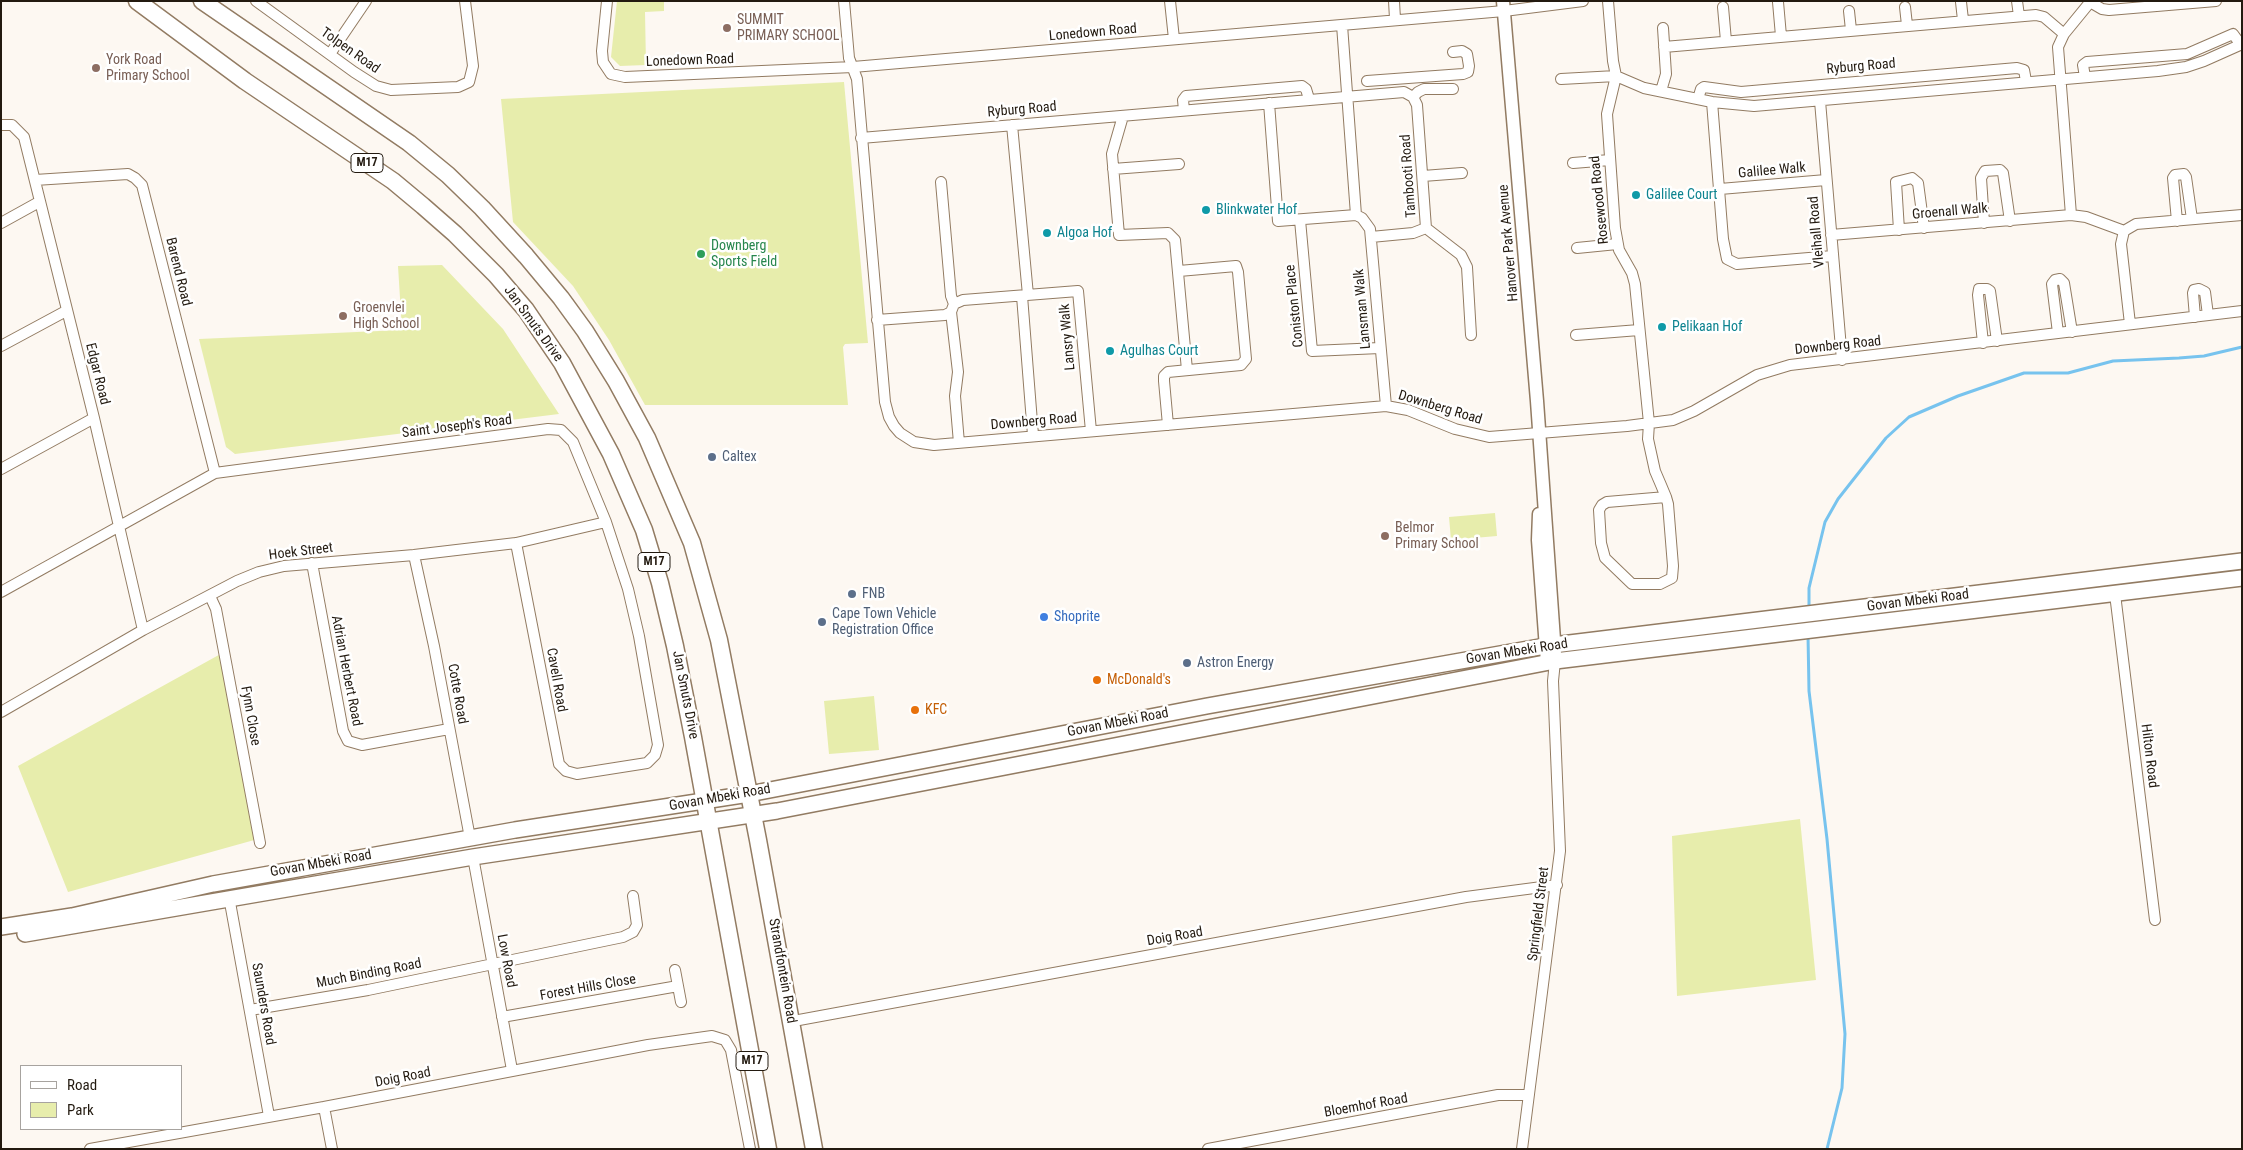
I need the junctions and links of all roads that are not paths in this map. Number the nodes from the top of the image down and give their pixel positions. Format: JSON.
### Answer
{"nodes":[{"id":1,"x":137,"y":1,"type":"edge"},
{"id":2,"x":202,"y":1,"type":"edge"},
{"id":3,"x":256,"y":1,"type":"edge"},
{"id":4,"x":366,"y":1,"type":"edge"},
{"id":5,"x":465,"y":1,"type":"edge"},
{"id":6,"x":607,"y":1,"type":"edge"},
{"id":7,"x":844,"y":1,"type":"edge"},
{"id":8,"x":1170,"y":1,"type":"edge"},
{"id":9,"x":1394,"y":1,"type":"edge"},
{"id":10,"x":1583,"y":1,"type":"edge"},
{"id":11,"x":1608,"y":1,"type":"edge"},
{"id":12,"x":2017,"y":1,"type":"edge"},
{"id":13,"x":1778,"y":2,"type":"edge"},
{"id":14,"x":1961,"y":2,"type":"edge"},
{"id":15,"x":2090,"y":2,"type":"edge"},
{"id":16,"x":2209,"y":2,"type":"edge"},
{"id":17,"x":2150,"y":4,"type":"edge"},
{"id":18,"x":1503,"y":6,"type":"edge"},
{"id":19,"x":1724,"y":7,"type":"dead end"},
{"id":20,"x":1905,"y":7,"type":"dead end"},
{"id":21,"x":1849,"y":11,"type":"dead end"},
{"id":22,"x":2019,"y":16,"type":"junction"},
{"id":23,"x":1395,"y":19,"type":"junction"},
{"id":24,"x":1963,"y":20,"type":"junction"},
{"id":25,"x":1342,"y":25,"type":"junction"},
{"id":26,"x":1907,"y":25,"type":"junction"},
{"id":27,"x":1663,"y":28,"type":"dead end"},
{"id":28,"x":1851,"y":30,"type":"junction"},
{"id":29,"x":2064,"y":34,"type":"junction"},
{"id":30,"x":1781,"y":36,"type":"junction"},
{"id":31,"x":1174,"y":39,"type":"junction"},
{"id":32,"x":1726,"y":41,"type":"junction"},
{"id":33,"x":2242,"y":45,"type":"edge"},
{"id":34,"x":1664,"y":47,"type":"junction"},
{"id":35,"x":1453,"y":52,"type":"dead end"},
{"id":36,"x":330,"y":54,"type":"junction"},
{"id":37,"x":853,"y":67,"type":"junction"},
{"id":38,"x":1616,"y":76,"type":"junction"},
{"id":39,"x":2085,"y":77,"type":"junction"},
{"id":40,"x":2060,"y":78,"type":"junction"},
{"id":41,"x":1391,"y":79,"type":"junction"},
{"id":42,"x":1561,"y":79,"type":"dead end"},
{"id":43,"x":1367,"y":81,"type":"dead end"},
{"id":44,"x":2026,"y":81,"type":"junction"},
{"id":45,"x":1453,"y":89,"type":"dead end"},
{"id":46,"x":1661,"y":91,"type":"junction"},
{"id":47,"x":1392,"y":93,"type":"junction"},
{"id":48,"x":1348,"y":96,"type":"junction"},
{"id":49,"x":1413,"y":97,"type":"junction"},
{"id":50,"x":1310,"y":99,"type":"junction"},
{"id":51,"x":1698,"y":99,"type":"junction"},
{"id":52,"x":1820,"y":101,"type":"junction"},
{"id":53,"x":1712,"y":102,"type":"junction"},
{"id":54,"x":1269,"y":103,"type":"junction"},
{"id":55,"x":1184,"y":110,"type":"junction"},
{"id":56,"x":1123,"y":116,"type":"junction"},
{"id":57,"x":1,"y":124,"type":"edge"},
{"id":58,"x":1012,"y":125,"type":"junction"},
{"id":59,"x":861,"y":138,"type":"junction"},
{"id":60,"x":1610,"y":160,"type":"junction"},
{"id":61,"x":1573,"y":163,"type":"dead end"},
{"id":62,"x":1179,"y":164,"type":"dead end"},
{"id":63,"x":1113,"y":169,"type":"junction"},
{"id":64,"x":1462,"y":173,"type":"dead end"},
{"id":65,"x":1423,"y":176,"type":"junction"},
{"id":66,"x":35,"y":180,"type":"junction"},
{"id":67,"x":1826,"y":180,"type":"junction"},
{"id":68,"x":941,"y":182,"type":"dead end"},
{"id":69,"x":1720,"y":189,"type":"junction"},
{"id":70,"x":39,"y":202,"type":"junction"},
{"id":71,"x":1356,"y":215,"type":"junction"},
{"id":72,"x":2070,"y":215,"type":"junction"},
{"id":73,"x":2242,"y":215,"type":"edge"},
{"id":74,"x":2192,"y":219,"type":"junction"},
{"id":75,"x":1300,"y":220,"type":"junction"},
{"id":76,"x":2010,"y":220,"type":"junction"},
{"id":77,"x":2177,"y":221,"type":"junction"},
{"id":78,"x":1,"y":223,"type":"edge"},
{"id":79,"x":1984,"y":223,"type":"junction"},
{"id":80,"x":1426,"y":228,"type":"junction"},
{"id":81,"x":1924,"y":228,"type":"junction"},
{"id":82,"x":1899,"y":230,"type":"junction"},
{"id":83,"x":2124,"y":231,"type":"junction"},
{"id":84,"x":1831,"y":236,"type":"junction"},
{"id":85,"x":1371,"y":237,"type":"junction"},
{"id":86,"x":1617,"y":244,"type":"junction"},
{"id":87,"x":1577,"y":248,"type":"dead end"},
{"id":88,"x":1833,"y":256,"type":"junction"},
{"id":89,"x":1179,"y":271,"type":"junction"},
{"id":90,"x":1025,"y":296,"type":"junction"},
{"id":91,"x":952,"y":308,"type":"junction"},
{"id":92,"x":66,"y":310,"type":"junction"},
{"id":93,"x":2242,"y":311,"type":"edge"},
{"id":94,"x":2208,"y":316,"type":"junction"},
{"id":95,"x":2195,"y":317,"type":"junction"},
{"id":96,"x":877,"y":320,"type":"junction"},
{"id":97,"x":2130,"y":324,"type":"junction"},
{"id":98,"x":1638,"y":330,"type":"junction"},
{"id":99,"x":2072,"y":332,"type":"junction"},
{"id":100,"x":2058,"y":333,"type":"junction"},
{"id":101,"x":1471,"y":335,"type":"dead end"},
{"id":102,"x":1576,"y":335,"type":"dead end"},
{"id":103,"x":1997,"y":341,"type":"junction"},
{"id":104,"x":1983,"y":342,"type":"junction"},
{"id":105,"x":1,"y":346,"type":"edge"},
{"id":106,"x":1380,"y":348,"type":"junction"},
{"id":107,"x":1842,"y":360,"type":"junction"},
{"id":108,"x":1186,"y":370,"type":"junction"},
{"id":109,"x":1386,"y":406,"type":"junction"},
{"id":110,"x":94,"y":418,"type":"junction"},
{"id":111,"x":1649,"y":423,"type":"junction"},
{"id":112,"x":1168,"y":425,"type":"junction"},
{"id":113,"x":1091,"y":431,"type":"junction"},
{"id":114,"x":1540,"y":433,"type":"junction"},
{"id":115,"x":1033,"y":435,"type":"junction"},
{"id":116,"x":959,"y":443,"type":"junction"},
{"id":117,"x":1,"y":469,"type":"edge"},
{"id":118,"x":215,"y":473,"type":"junction"},
{"id":119,"x":1666,"y":497,"type":"junction"},
{"id":120,"x":606,"y":522,"type":"junction"},
{"id":121,"x":119,"y":526,"type":"junction"},
{"id":122,"x":516,"y":543,"type":"junction"},
{"id":123,"x":414,"y":555,"type":"junction"},
{"id":124,"x":2242,"y":561,"type":"edge"},
{"id":125,"x":312,"y":563,"type":"junction"},
{"id":126,"x":2242,"y":578,"type":"edge"},
{"id":127,"x":1,"y":592,"type":"edge"},
{"id":128,"x":2115,"y":594,"type":"junction"},
{"id":129,"x":210,"y":596,"type":"junction"},
{"id":130,"x":143,"y":630,"type":"junction"},
{"id":131,"x":1550,"y":645,"type":"junction"},
{"id":132,"x":1551,"y":661,"type":"junction"},
{"id":133,"x":1,"y":712,"type":"edge"},
{"id":134,"x":449,"y":729,"type":"junction"},
{"id":135,"x":615,"y":769,"type":"joint"},
{"id":136,"x":749,"y":794,"type":"junction"},
{"id":137,"x":705,"y":802,"type":"junction"},
{"id":138,"x":753,"y":815,"type":"junction"},
{"id":139,"x":709,"y":822,"type":"junction"},
{"id":140,"x":470,"y":838,"type":"junction"},
{"id":141,"x":260,"y":843,"type":"dead end"},
{"id":142,"x":473,"y":856,"type":"junction"},
{"id":143,"x":1557,"y":885,"type":"junction"},
{"id":144,"x":633,"y":896,"type":"dead end"},
{"id":145,"x":229,"y":897,"type":"junction"},
{"id":146,"x":2156,"y":920,"type":"dead end"},
{"id":147,"x":1,"y":927,"type":"edge"},
{"id":148,"x":1,"y":937,"type":"edge"},
{"id":149,"x":492,"y":964,"type":"junction"},
{"id":150,"x":675,"y":970,"type":"dead end"},
{"id":151,"x":678,"y":986,"type":"junction"},
{"id":152,"x":681,"y":1002,"type":"dead end"},
{"id":153,"x":250,"y":1010,"type":"junction"},
{"id":154,"x":502,"y":1017,"type":"junction"},
{"id":155,"x":799,"y":1020,"type":"dead end"},
{"id":156,"x":512,"y":1070,"type":"junction"},
{"id":157,"x":1529,"y":1095,"type":"junction"},
{"id":158,"x":324,"y":1107,"type":"junction"},
{"id":159,"x":269,"y":1116,"type":"junction"},
{"id":160,"x":90,"y":1149,"type":"edge"},
{"id":161,"x":332,"y":1149,"type":"edge"},
{"id":162,"x":750,"y":1149,"type":"edge"},
{"id":163,"x":768,"y":1149,"type":"edge"},
{"id":164,"x":814,"y":1149,"type":"edge"},
{"id":165,"x":1208,"y":1149,"type":"edge"},
{"id":166,"x":1522,"y":1149,"type":"edge"}],
"edges":[{"from":1,"to":137,"type":"main road","name":"Jan Smuts Drive","number":"M17"},
{"from":2,"to":136,"type":"main road"},
{"from":3,"to":36,"type":"street","name":"Tolpen Road"},
{"from":4,"to":36,"type":"street"},
{"from":5,"to":36,"type":"street","name":"Tolpen Road"},
{"from":6,"to":37,"type":"street","name":"Lonedown Road"},
{"from":7,"to":37,"type":"street","name":"Downberg Road"},
{"from":8,"to":31,"type":"street"},
{"from":9,"to":23,"type":"street"},
{"from":10,"to":18,"type":"street","name":"Lonedown Road"},
{"from":11,"to":38,"type":"street","name":"Rosewood Road"},
{"from":12,"to":22,"type":"street"},
{"from":13,"to":30,"type":"street"},
{"from":14,"to":24,"type":"street"},
{"from":15,"to":17,"type":"street"},
{"from":15,"to":29,"type":"street"},
{"from":16,"to":17,"type":"street"},
{"from":18,"to":23,"type":"street","name":"Lonedown Road"},
{"from":18,"to":114,"type":"street","name":"Hanover Park Avenue"},
{"from":19,"to":32,"type":"street"},
{"from":20,"to":26,"type":"street"},
{"from":21,"to":28,"type":"street"},
{"from":22,"to":24,"type":"street"},
{"from":22,"to":29,"type":"street"},
{"from":23,"to":25,"type":"street","name":"Lonedown Road"},
{"from":24,"to":26,"type":"street"},
{"from":25,"to":31,"type":"street","name":"Lonedown Road"},
{"from":25,"to":48,"type":"street"},
{"from":26,"to":28,"type":"street"},
{"from":27,"to":34,"type":"street"},
{"from":28,"to":30,"type":"street"},
{"from":29,"to":40,"type":"street"},
{"from":30,"to":32,"type":"street"},
{"from":31,"to":37,"type":"street","name":"Lonedown Road"},
{"from":32,"to":34,"type":"street"},
{"from":33,"to":39,"type":"street"},
{"from":33,"to":39,"type":"street"},
{"from":34,"to":46,"type":"street"},
{"from":35,"to":41,"type":"street"},
{"from":37,"to":59,"type":"street","name":"Downberg Road"},
{"from":38,"to":42,"type":"street"},
{"from":38,"to":46,"type":"street"},
{"from":38,"to":60,"type":"street","name":"Rosewood Road"},
{"from":39,"to":40,"type":"street"},
{"from":40,"to":44,"type":"street"},
{"from":40,"to":72,"type":"street"},
{"from":41,"to":43,"type":"street"},
{"from":41,"to":47,"type":"street"},
{"from":44,"to":51,"type":"street","name":"Ryburg Road"},
{"from":44,"to":52,"type":"street"},
{"from":45,"to":49,"type":"street"},
{"from":46,"to":51,"type":"street"},
{"from":47,"to":48,"type":"street","name":"Ryburg Road"},
{"from":47,"to":49,"type":"street","name":"Ryburg Road"},
{"from":48,"to":50,"type":"street","name":"Ryburg Road"},
{"from":48,"to":71,"type":"street"},
{"from":49,"to":65,"type":"street","name":"Tambooti Road"},
{"from":50,"to":54,"type":"street","name":"Ryburg Road"},
{"from":50,"to":55,"type":"street"},
{"from":51,"to":53,"type":"street"},
{"from":52,"to":53,"type":"street"},
{"from":52,"to":67,"type":"street","name":"Vleihall Road"},
{"from":53,"to":69,"type":"street","name":"Galilee Walk"},
{"from":54,"to":55,"type":"street","name":"Ryburg Road"},
{"from":54,"to":75,"type":"street"},
{"from":55,"to":56,"type":"street","name":"Ryburg Road"},
{"from":56,"to":58,"type":"street","name":"Ryburg Road"},
{"from":56,"to":63,"type":"street"},
{"from":57,"to":66,"type":"street","name":"Edgar Road"},
{"from":58,"to":59,"type":"street","name":"Ryburg Road"},
{"from":58,"to":90,"type":"street"},
{"from":59,"to":96,"type":"street","name":"Downberg Road"},
{"from":60,"to":61,"type":"street"},
{"from":60,"to":86,"type":"street","name":"Rosewood Road"},
{"from":62,"to":63,"type":"street"},
{"from":63,"to":89,"type":"street"},
{"from":64,"to":65,"type":"street"},
{"from":65,"to":80,"type":"street","name":"Tambooti Road"},
{"from":66,"to":70,"type":"street","name":"Edgar Road"},
{"from":66,"to":118,"type":"street","name":"Barend Road"},
{"from":67,"to":69,"type":"street","name":"Galilee Walk"},
{"from":67,"to":84,"type":"street","name":"Vleihall Road"},
{"from":68,"to":91,"type":"street"},
{"from":69,"to":88,"type":"street","name":"Galilee Walk"},
{"from":70,"to":78,"type":"street"},
{"from":70,"to":92,"type":"street","name":"Edgar Road"},
{"from":71,"to":75,"type":"street"},
{"from":71,"to":85,"type":"street","name":"Lansman Walk"},
{"from":72,"to":76,"type":"street","name":"Groenall Walk"},
{"from":72,"to":83,"type":"street","name":"Groenall Walk"},
{"from":73,"to":74,"type":"street"},
{"from":74,"to":77,"type":"street"},
{"from":74,"to":77,"type":"street"},
{"from":75,"to":106,"type":"street","name":"Coniston Place"},
{"from":76,"to":79,"type":"street","name":"Groenall Walk"},
{"from":76,"to":79,"type":"street"},
{"from":77,"to":83,"type":"street"},
{"from":79,"to":81,"type":"street","name":"Groenall Walk"},
{"from":80,"to":85,"type":"street","name":"Tambooti Road"},
{"from":80,"to":101,"type":"street"},
{"from":81,"to":82,"type":"street","name":"Groenall Walk"},
{"from":81,"to":82,"type":"street"},
{"from":82,"to":84,"type":"street","name":"Groenall Walk"},
{"from":83,"to":97,"type":"street"},
{"from":84,"to":88,"type":"street","name":"Vleihall Road"},
{"from":85,"to":106,"type":"street","name":"Lansman Walk"},
{"from":86,"to":87,"type":"street"},
{"from":86,"to":98,"type":"street","name":"Rosewood Road"},
{"from":88,"to":107,"type":"street","name":"Vleihall Road"},
{"from":89,"to":108,"type":"street"},
{"from":89,"to":108,"type":"street"},
{"from":90,"to":91,"type":"street","name":"Lansry Walk"},
{"from":90,"to":113,"type":"street","name":"Lansry Walk"},
{"from":90,"to":115,"type":"street"},
{"from":91,"to":96,"type":"street","name":"Lansry Walk"},
{"from":91,"to":116,"type":"street"},
{"from":92,"to":105,"type":"street"},
{"from":92,"to":110,"type":"street","name":"Edgar Road"},
{"from":93,"to":94,"type":"street","name":"Downberg Road"},
{"from":94,"to":95,"type":"street","name":"Downberg Road"},
{"from":94,"to":95,"type":"street"},
{"from":95,"to":97,"type":"street","name":"Downberg Road"},
{"from":96,"to":116,"type":"street","name":"Downberg Road"},
{"from":97,"to":99,"type":"street","name":"Downberg Road"},
{"from":98,"to":102,"type":"street"},
{"from":98,"to":111,"type":"street","name":"Rosewood Road"},
{"from":99,"to":100,"type":"street","name":"Downberg Road"},
{"from":99,"to":100,"type":"street"},
{"from":100,"to":103,"type":"street","name":"Downberg Road"},
{"from":103,"to":104,"type":"street","name":"Downberg Road"},
{"from":103,"to":104,"type":"street"},
{"from":104,"to":107,"type":"street","name":"Downberg Road"},
{"from":106,"to":109,"type":"street","name":"Lansman Walk"},
{"from":107,"to":111,"type":"street","name":"Downberg Road"},
{"from":108,"to":112,"type":"street"},
{"from":109,"to":112,"type":"street","name":"Downberg Road"},
{"from":109,"to":114,"type":"street","name":"Downberg Road"},
{"from":110,"to":117,"type":"street"},
{"from":110,"to":121,"type":"street","name":"Edgar Road"},
{"from":111,"to":114,"type":"street","name":"Downberg Road"},
{"from":111,"to":119,"type":"street","name":"Rosewood Road"},
{"from":112,"to":113,"type":"street","name":"Downberg Road"},
{"from":113,"to":115,"type":"street","name":"Downberg Road"},
{"from":114,"to":131,"type":"street","name":"Hanover Park Avenue"},
{"from":115,"to":116,"type":"street","name":"Downberg Road"},
{"from":118,"to":120,"type":"street","name":"Saint Joseph's Road"},
{"from":118,"to":121,"type":"street","name":"Saint Joseph's Road"},
{"from":119,"to":119,"type":"street","name":"Rosewood Road"},
{"from":120,"to":122,"type":"street","name":"Hoek Street"},
{"from":120,"to":135,"type":"street","name":"Saint Joseph's Road"},
{"from":121,"to":127,"type":"street","name":"Saint Joseph's Road"},
{"from":121,"to":130,"type":"street","name":"Edgar Road"},
{"from":122,"to":123,"type":"street","name":"Hoek Street"},
{"from":122,"to":135,"type":"street","name":"Cavell Road"},
{"from":123,"to":125,"type":"street","name":"Hoek Street"},
{"from":123,"to":134,"type":"street","name":"Cotte Road"},
{"from":124,"to":131,"type":"main road","name":"Govan Mbeki Road"},
{"from":125,"to":129,"type":"street","name":"Hoek Street"},
{"from":125,"to":134,"type":"street","name":"Adrian Herbert Road"},
{"from":126,"to":128,"type":"main road","name":"Govan Mbeki Road"},
{"from":128,"to":132,"type":"main road","name":"Govan Mbeki Road"},
{"from":128,"to":146,"type":"street","name":"Hilton Road"},
{"from":129,"to":130,"type":"street","name":"Hoek Street"},
{"from":129,"to":141,"type":"street","name":"Fynn Close"},
{"from":130,"to":133,"type":"street","name":"Hoek Street"},
{"from":131,"to":132,"type":"street","name":"Hanover Park Avenue"},
{"from":131,"to":136,"type":"main road","name":"Govan Mbeki Road"},
{"from":132,"to":138,"type":"main road","name":"Govan Mbeki Road"},
{"from":132,"to":143,"type":"street","name":"Springfield Street"},
{"from":134,"to":140,"type":"street","name":"Cotte Road"},
{"from":136,"to":137,"type":"main road","name":"Govan Mbeki Road"},
{"from":136,"to":138,"type":"main road","name":"Strandfontein Road"},
{"from":137,"to":139,"type":"main road","number":"M17"},
{"from":137,"to":140,"type":"main road","name":"Govan Mbeki Road"},
{"from":138,"to":139,"type":"main road","name":"Govan Mbeki Road"},
{"from":138,"to":164,"type":"main road","name":"Strandfontein Road"},
{"from":139,"to":142,"type":"main road","name":"Govan Mbeki Road"},
{"from":139,"to":163,"type":"main road","number":"M17"},
{"from":140,"to":147,"type":"main road","name":"Govan Mbeki Road"},
{"from":142,"to":145,"type":"main road","name":"Govan Mbeki Road"},
{"from":142,"to":149,"type":"street","name":"Low Road"},
{"from":143,"to":155,"type":"street","name":"Doig Road"},
{"from":143,"to":157,"type":"street","name":"Springfield Street"},
{"from":144,"to":149,"type":"street","name":"Much Binding Road"},
{"from":145,"to":148,"type":"main road","name":"Govan Mbeki Road"},
{"from":145,"to":153,"type":"street","name":"Saunders Road"},
{"from":149,"to":153,"type":"street","name":"Much Binding Road"},
{"from":149,"to":154,"type":"street","name":"Low Road"},
{"from":150,"to":151,"type":"street"},
{"from":151,"to":152,"type":"street"},
{"from":151,"to":154,"type":"street","name":"Forest Hills Close"},
{"from":153,"to":159,"type":"street","name":"Saunders Road"},
{"from":154,"to":156,"type":"street","name":"Low Road"},
{"from":156,"to":158,"type":"street","name":"Doig Road"},
{"from":156,"to":162,"type":"street","name":"Doig Road"},
{"from":157,"to":165,"type":"street","name":"Bloemhof Road"},
{"from":157,"to":166,"type":"street","name":"Springfield Street"},
{"from":158,"to":159,"type":"street","name":"Doig Road"},
{"from":158,"to":161,"type":"street"},
{"from":159,"to":160,"type":"street","name":"Doig Road"}]}
